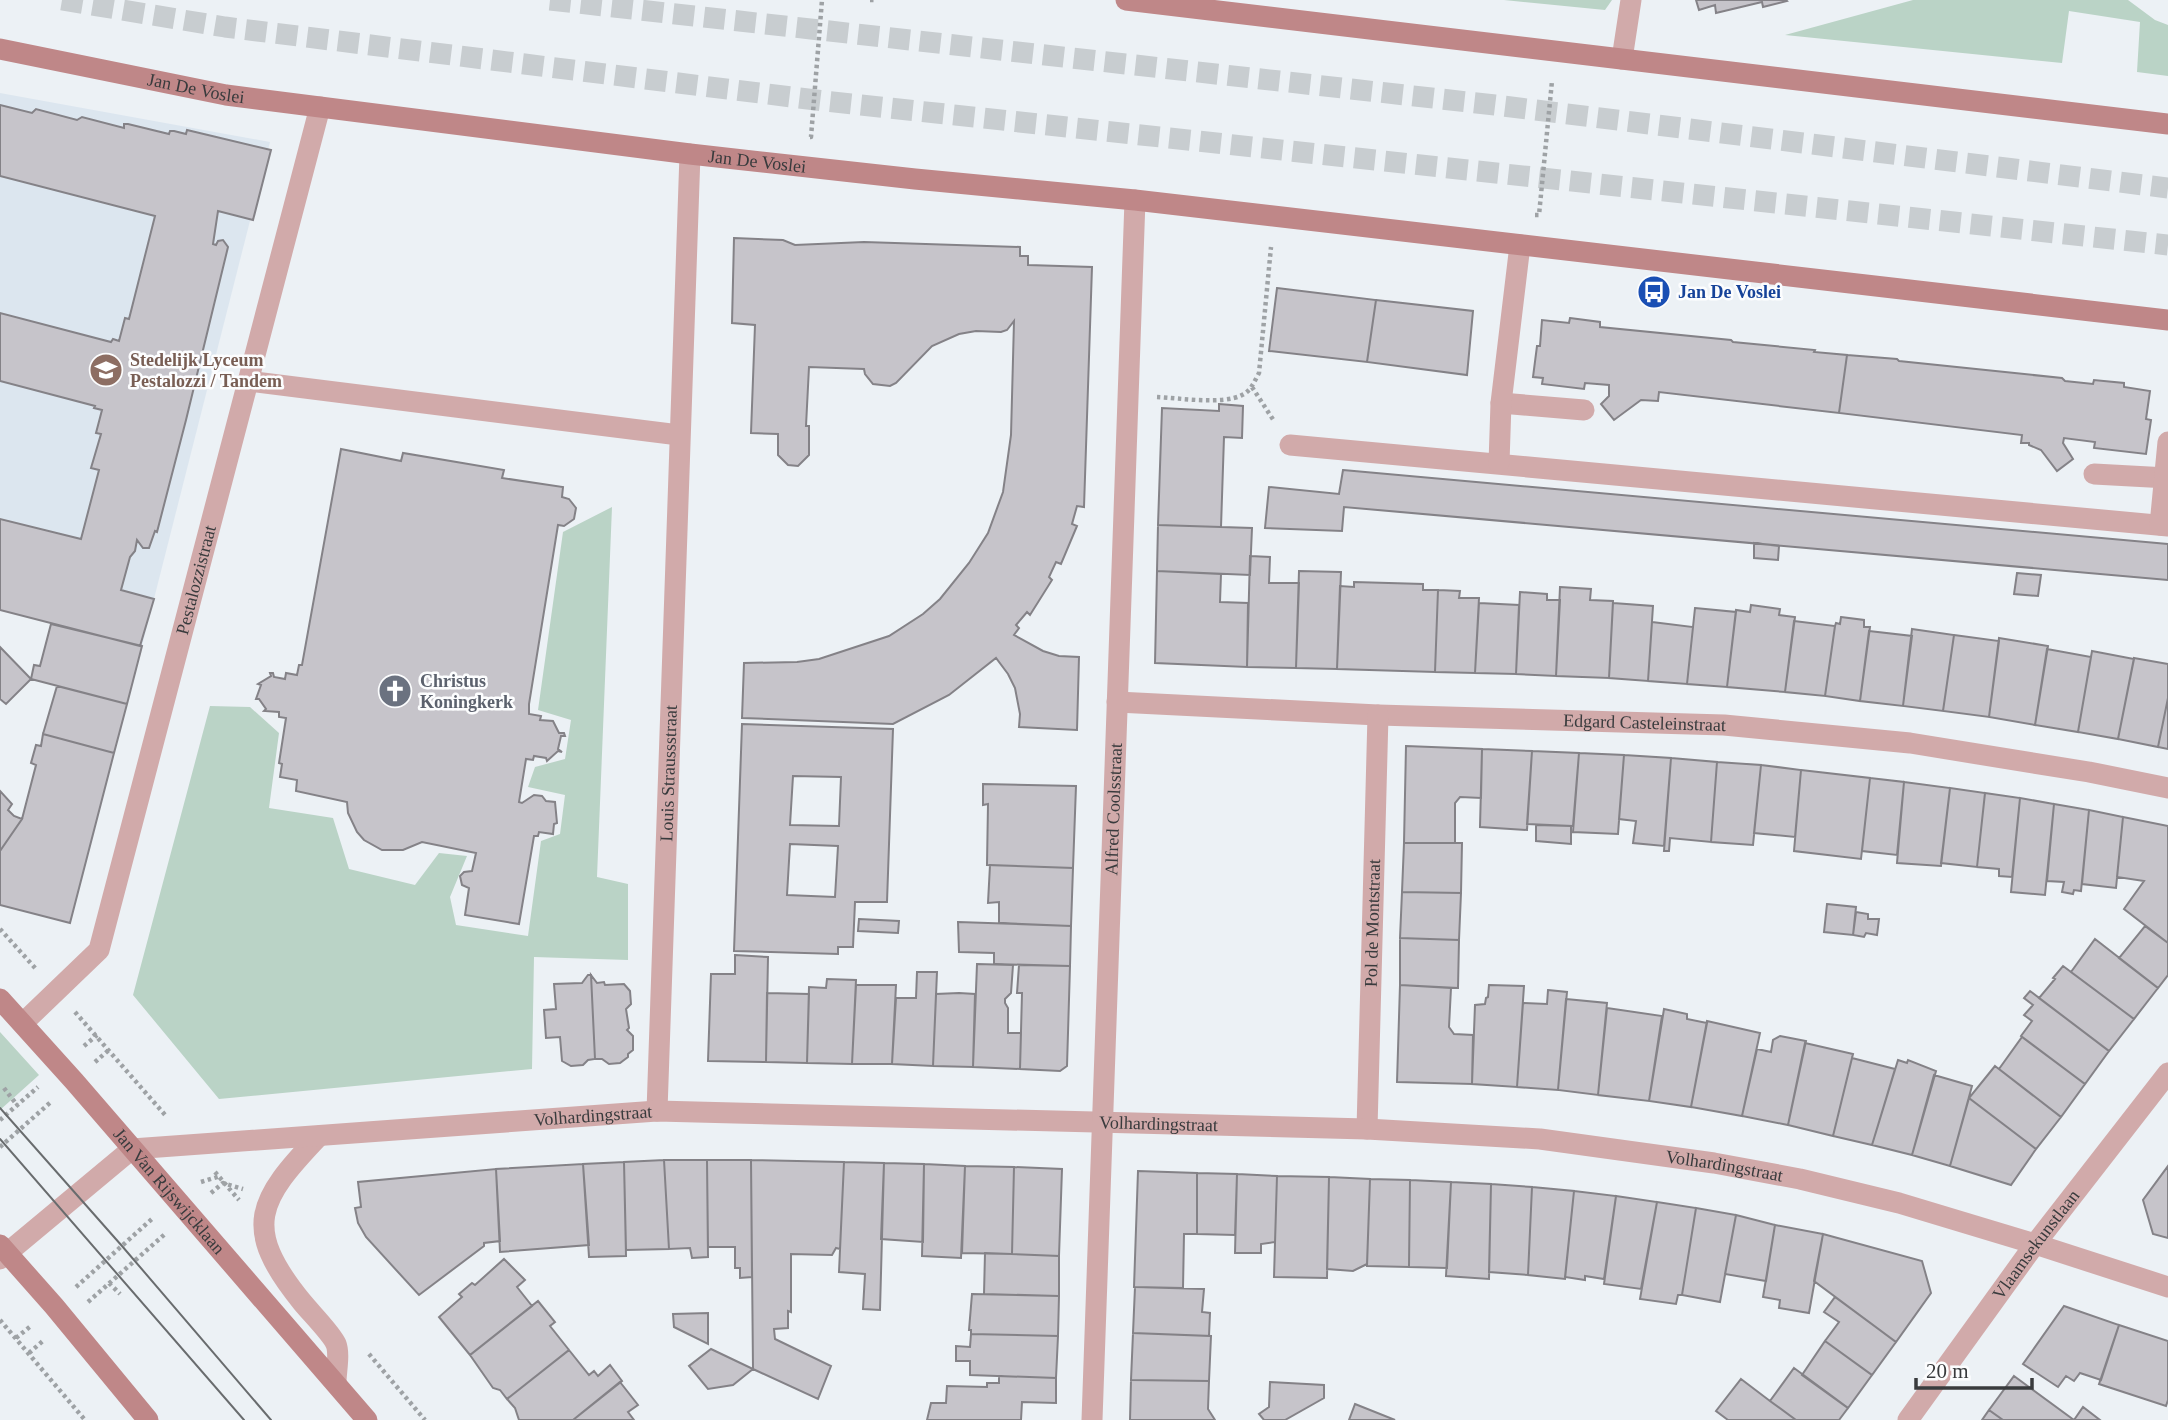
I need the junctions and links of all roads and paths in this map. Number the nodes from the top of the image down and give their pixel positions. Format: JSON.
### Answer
{"nodes":[{"id":1,"x":822,"y":0,"type":"edge"},
{"id":2,"x":870,"y":0,"type":"edge"},
{"id":3,"x":876,"y":0,"type":"edge"},
{"id":4,"x":1126,"y":0,"type":"edge"},
{"id":5,"x":1631,"y":0,"type":"edge"},
{"id":6,"x":0,"y":49,"type":"edge"},
{"id":7,"x":1622,"y":59,"type":"junction"},
{"id":8,"x":1553,"y":78,"type":"dead end"},
{"id":9,"x":320,"y":107,"type":"junction"},
{"id":10,"x":2168,"y":124,"type":"edge"},
{"id":11,"x":799,"y":135,"type":"dead end"},
{"id":12,"x":690,"y":154,"type":"junction"},
{"id":13,"x":1136,"y":200,"type":"junction"},
{"id":14,"x":1526,"y":213,"type":"dead end"},
{"id":15,"x":1520,"y":245,"type":"junction"},
{"id":16,"x":1271,"y":247,"type":"dead end"},
{"id":17,"x":2168,"y":320,"type":"edge"},
{"id":18,"x":248,"y":382,"type":"junction"},
{"id":19,"x":1252,"y":387,"type":"junction"},
{"id":20,"x":1128,"y":396,"type":"junction"},
{"id":21,"x":1502,"y":403,"type":"junction"},
{"id":22,"x":1584,"y":410,"type":"dead end"},
{"id":23,"x":679,"y":435,"type":"junction"},
{"id":24,"x":2168,"y":442,"type":"edge"},
{"id":25,"x":1290,"y":445,"type":"joint"},
{"id":26,"x":1499,"y":463,"type":"junction"},
{"id":27,"x":2094,"y":474,"type":"dead end"},
{"id":28,"x":2166,"y":477,"type":"edge"},
{"id":29,"x":2164,"y":525,"type":"edge"},
{"id":30,"x":1117,"y":702,"type":"junction"},
{"id":31,"x":1378,"y":715,"type":"junction"},
{"id":32,"x":2168,"y":788,"type":"edge"},
{"id":33,"x":0,"y":929,"type":"edge"},
{"id":34,"x":56,"y":992,"type":"junction"},
{"id":35,"x":0,"y":999,"type":"edge"},
{"id":36,"x":23,"y":1023,"type":"junction"},
{"id":37,"x":2168,"y":1073,"type":"edge"},
{"id":38,"x":4,"y":1088,"type":"dead end"},
{"id":39,"x":17,"y":1105,"type":"dead end"},
{"id":40,"x":657,"y":1111,"type":"junction"},
{"id":41,"x":1104,"y":1121,"type":"junction"},
{"id":42,"x":1367,"y":1129,"type":"junction"},
{"id":43,"x":319,"y":1136,"type":"junction"},
{"id":44,"x":190,"y":1145,"type":"junction"},
{"id":45,"x":132,"y":1149,"type":"junction"},
{"id":46,"x":271,"y":1197,"type":"junction"},
{"id":47,"x":181,"y":1206,"type":"junction"},
{"id":48,"x":2035,"y":1244,"type":"junction"},
{"id":49,"x":2,"y":1252,"type":"edge"},
{"id":50,"x":109,"y":1283,"type":"junction"},
{"id":51,"x":2168,"y":1287,"type":"edge"},
{"id":52,"x":120,"y":1294,"type":"dead end"},
{"id":53,"x":60,"y":1314,"type":"junction"},
{"id":54,"x":0,"y":1320,"type":"edge"},
{"id":55,"x":16,"y":1338,"type":"junction"},
{"id":56,"x":29,"y":1353,"type":"junction"},
{"id":57,"x":336,"y":1382,"type":"junction"},
{"id":58,"x":85,"y":1420,"type":"edge"},
{"id":59,"x":148,"y":1420,"type":"edge"},
{"id":60,"x":367,"y":1420,"type":"edge"},
{"id":61,"x":1093,"y":1420,"type":"edge"},
{"id":62,"x":1908,"y":1420,"type":"edge"}],
"edges":[{"from":1,"to":11,"type":"path"},
{"from":2,"to":3,"type":"path"},
{"from":4,"to":7,"type":"main road"},
{"from":5,"to":7,"type":"street"},
{"from":6,"to":9,"type":"main road","name":"Jan De Voslei"},
{"from":7,"to":10,"type":"main road"},
{"from":8,"to":14,"type":"path"},
{"from":9,"to":12,"type":"main road","name":"Jan De Voslei"},
{"from":9,"to":18,"type":"street","name":"Pestalozzistraat"},
{"from":12,"to":13,"type":"main road","name":"Jan De Voslei"},
{"from":12,"to":23,"type":"street","name":"Louis Straussstraat"},
{"from":13,"to":15,"type":"main road","name":"Jan De Voslei"},
{"from":13,"to":20,"type":"street","name":"Alfred Coolsstraat"},
{"from":15,"to":17,"type":"main road","name":"Jan De Voslei"},
{"from":15,"to":21,"type":"street"},
{"from":16,"to":19,"type":"path"},
{"from":18,"to":23,"type":"street"},
{"from":18,"to":34,"type":"street","name":"Pestalozzistraat"},
{"from":19,"to":20,"type":"path"},
{"from":19,"to":25,"type":"path"},
{"from":20,"to":30,"type":"street","name":"Alfred Coolsstraat"},
{"from":21,"to":22,"type":"street"},
{"from":21,"to":26,"type":"street"},
{"from":23,"to":40,"type":"street","name":"Louis Straussstraat"},
{"from":24,"to":28,"type":"street"},
{"from":25,"to":26,"type":"street"},
{"from":26,"to":29,"type":"street"},
{"from":27,"to":28,"type":"street"},
{"from":28,"to":29,"type":"street"},
{"from":30,"to":31,"type":"street","name":"Edgard Casteleinstraat"},
{"from":30,"to":41,"type":"street","name":"Alfred Coolsstraat"},
{"from":31,"to":32,"type":"street","name":"Edgard Casteleinstraat"},
{"from":31,"to":42,"type":"street","name":"Pol de Montstraat"},
{"from":33,"to":34,"type":"path"},
{"from":34,"to":36,"type":"street","name":"Pestalozzistraat"},
{"from":34,"to":44,"type":"path"},
{"from":35,"to":36,"type":"main road","name":"Jan Van Rijswijcklaan"},
{"from":36,"to":45,"type":"main road","name":"Jan Van Rijswijcklaan"},
{"from":37,"to":48,"type":"street","name":"Vlaamsekunstlaan"},
{"from":38,"to":39,"type":"path"},
{"from":40,"to":41,"type":"street","name":"Volhardingstraat"},
{"from":40,"to":43,"type":"street","name":"Volhardingstraat"},
{"from":41,"to":42,"type":"street","name":"Volhardingstraat"},
{"from":41,"to":61,"type":"street","name":"Alfred Coolsstraat"},
{"from":42,"to":48,"type":"street","name":"Volhardingstraat"},
{"from":43,"to":44,"type":"street","name":"Volhardingstraat"},
{"from":43,"to":46,"type":"street"},
{"from":44,"to":45,"type":"street","name":"Volhardingstraat"},
{"from":44,"to":47,"type":"path"},
{"from":45,"to":47,"type":"main road","name":"Jan Van Rijswijcklaan"},
{"from":45,"to":49,"type":"street"},
{"from":46,"to":47,"type":"path"},
{"from":46,"to":57,"type":"street"},
{"from":47,"to":50,"type":"path"},
{"from":47,"to":53,"type":"path"},
{"from":47,"to":57,"type":"main road","name":"Jan Van Rijswijcklaan"},
{"from":48,"to":51,"type":"street","name":"Volhardingstraat"},
{"from":48,"to":62,"type":"street","name":"Vlaamsekunstlaan"},
{"from":49,"to":53,"type":"main road"},
{"from":50,"to":52,"type":"path"},
{"from":50,"to":53,"type":"path"},
{"from":53,"to":55,"type":"path"},
{"from":53,"to":56,"type":"path"},
{"from":53,"to":59,"type":"main road"},
{"from":54,"to":55,"type":"path"},
{"from":55,"to":56,"type":"path"},
{"from":56,"to":58,"type":"path"},
{"from":57,"to":60,"type":"main road","name":"Jan Van Rijswijcklaan"}]}
